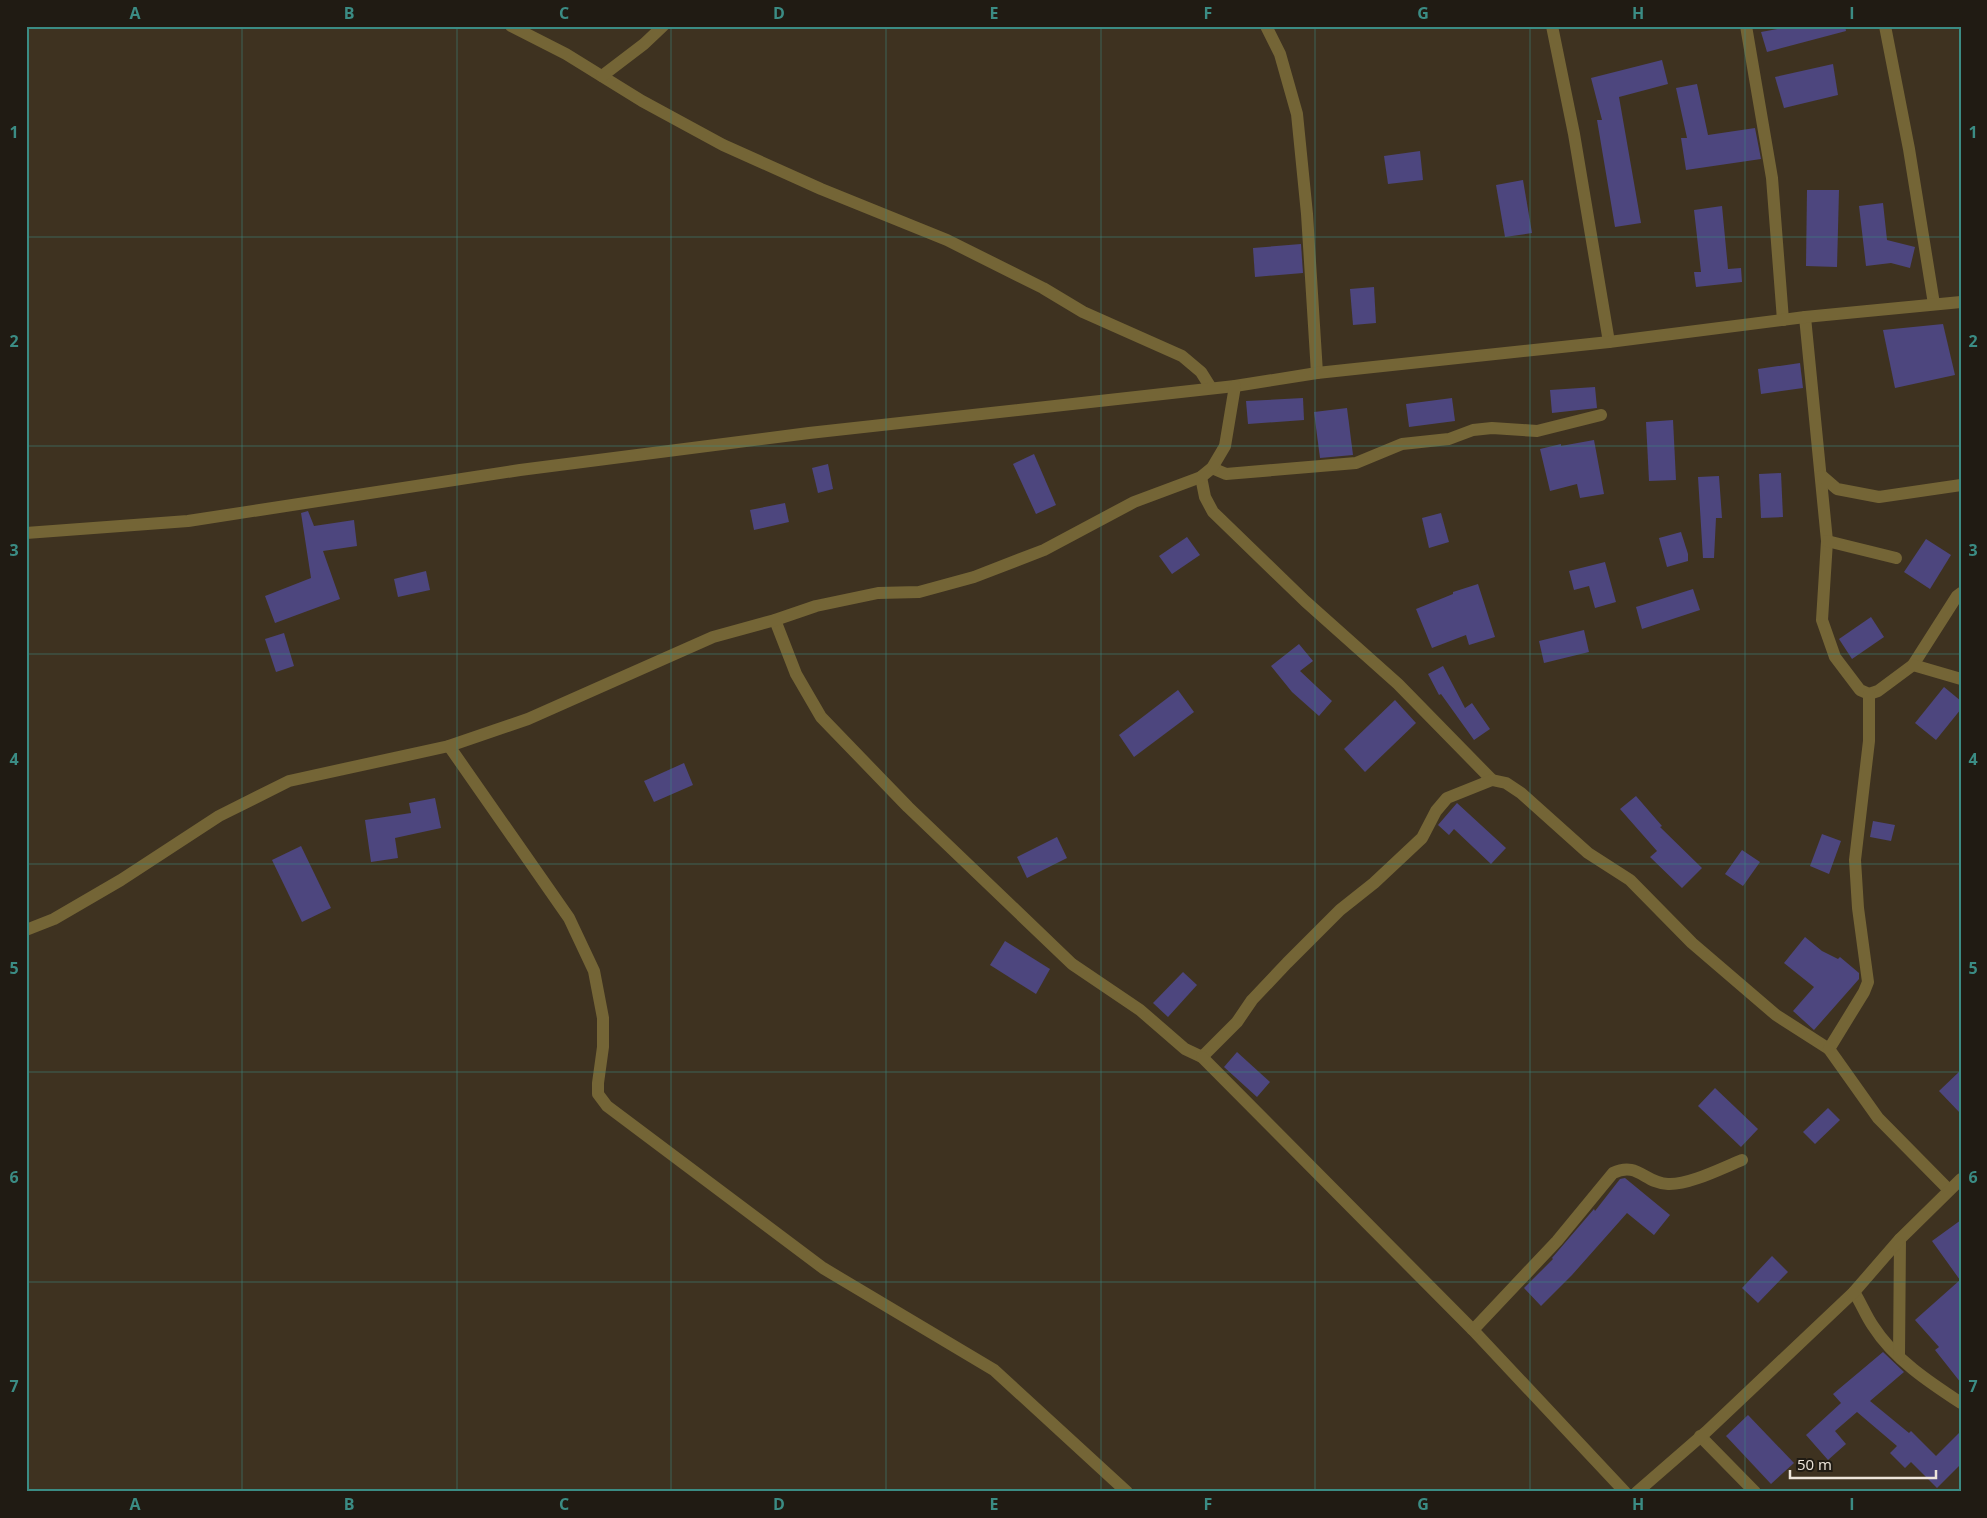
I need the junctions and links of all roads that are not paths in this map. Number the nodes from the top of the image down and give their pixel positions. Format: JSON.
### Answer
{"nodes":[{"id":1,"x":511,"y":26,"type":"edge"},
{"id":2,"x":663,"y":26,"type":"edge"},
{"id":3,"x":1266,"y":26,"type":"edge"},
{"id":4,"x":1552,"y":26,"type":"edge"},
{"id":5,"x":1746,"y":26,"type":"edge"},
{"id":6,"x":1885,"y":26,"type":"edge"},
{"id":7,"x":602,"y":76,"type":"junction"},
{"id":8,"x":1961,"y":302,"type":"edge"},
{"id":9,"x":1934,"y":304,"type":"junction"},
{"id":10,"x":1805,"y":318,"type":"junction"},
{"id":11,"x":1783,"y":320,"type":"junction"},
{"id":12,"x":1609,"y":342,"type":"junction"},
{"id":13,"x":1317,"y":373,"type":"junction"},
{"id":14,"x":1235,"y":386,"type":"junction"},
{"id":15,"x":1211,"y":388,"type":"junction"},
{"id":16,"x":1601,"y":415,"type":"dead end"},
{"id":17,"x":1212,"y":468,"type":"junction"},
{"id":18,"x":1822,"y":476,"type":"junction"},
{"id":19,"x":1201,"y":477,"type":"junction"},
{"id":20,"x":1961,"y":485,"type":"edge"},
{"id":21,"x":26,"y":533,"type":"edge"},
{"id":22,"x":1827,"y":541,"type":"junction"},
{"id":23,"x":1896,"y":558,"type":"dead end"},
{"id":24,"x":1961,"y":593,"type":"edge"},
{"id":25,"x":775,"y":620,"type":"junction"},
{"id":26,"x":1913,"y":665,"type":"junction"},
{"id":27,"x":1961,"y":679,"type":"edge"},
{"id":28,"x":1869,"y":694,"type":"junction"},
{"id":29,"x":449,"y":746,"type":"junction"},
{"id":30,"x":1492,"y":780,"type":"junction"},
{"id":31,"x":26,"y":930,"type":"edge"},
{"id":32,"x":1830,"y":1049,"type":"junction"},
{"id":33,"x":1202,"y":1057,"type":"junction"},
{"id":34,"x":1742,"y":1160,"type":"dead end"},
{"id":35,"x":1961,"y":1179,"type":"edge"},
{"id":36,"x":1949,"y":1190,"type":"junction"},
{"id":37,"x":1900,"y":1239,"type":"junction"},
{"id":38,"x":1854,"y":1292,"type":"junction"},
{"id":39,"x":1474,"y":1330,"type":"junction"},
{"id":40,"x":1898,"y":1356,"type":"junction"},
{"id":41,"x":1961,"y":1403,"type":"edge"},
{"id":42,"x":1700,"y":1436,"type":"junction"},
{"id":43,"x":1127,"y":1492,"type":"edge"},
{"id":44,"x":1625,"y":1492,"type":"edge"},
{"id":45,"x":1637,"y":1492,"type":"edge"},
{"id":46,"x":1755,"y":1492,"type":"edge"}],
"edges":[{"from":1,"to":7,"type":"street"},
{"from":2,"to":7,"type":"street"},
{"from":3,"to":13,"type":"street"},
{"from":4,"to":12,"type":"street"},
{"from":5,"to":11,"type":"street"},
{"from":6,"to":9,"type":"street"},
{"from":7,"to":15,"type":"street"},
{"from":8,"to":9,"type":"street"},
{"from":9,"to":10,"type":"street"},
{"from":10,"to":11,"type":"street"},
{"from":10,"to":18,"type":"street"},
{"from":11,"to":12,"type":"street"},
{"from":12,"to":13,"type":"street"},
{"from":13,"to":14,"type":"street"},
{"from":14,"to":15,"type":"street"},
{"from":14,"to":17,"type":"street"},
{"from":15,"to":21,"type":"street"},
{"from":16,"to":17,"type":"street"},
{"from":17,"to":19,"type":"street"},
{"from":18,"to":20,"type":"street"},
{"from":18,"to":22,"type":"street"},
{"from":19,"to":25,"type":"street"},
{"from":19,"to":30,"type":"street"},
{"from":22,"to":23,"type":"street"},
{"from":22,"to":28,"type":"street"},
{"from":24,"to":26,"type":"street"},
{"from":25,"to":29,"type":"street"},
{"from":25,"to":33,"type":"street"},
{"from":26,"to":27,"type":"street"},
{"from":26,"to":28,"type":"street"},
{"from":28,"to":32,"type":"street"},
{"from":29,"to":31,"type":"street"},
{"from":29,"to":43,"type":"street"},
{"from":30,"to":32,"type":"street"},
{"from":30,"to":33,"type":"street"},
{"from":32,"to":36,"type":"street"},
{"from":33,"to":39,"type":"street"},
{"from":34,"to":39,"type":"street"},
{"from":35,"to":36,"type":"street"},
{"from":36,"to":37,"type":"street"},
{"from":37,"to":38,"type":"street"},
{"from":37,"to":40,"type":"street"},
{"from":38,"to":40,"type":"street"},
{"from":38,"to":42,"type":"street"},
{"from":39,"to":44,"type":"street"},
{"from":40,"to":41,"type":"street"},
{"from":42,"to":45,"type":"street"},
{"from":42,"to":46,"type":"street"}]}
